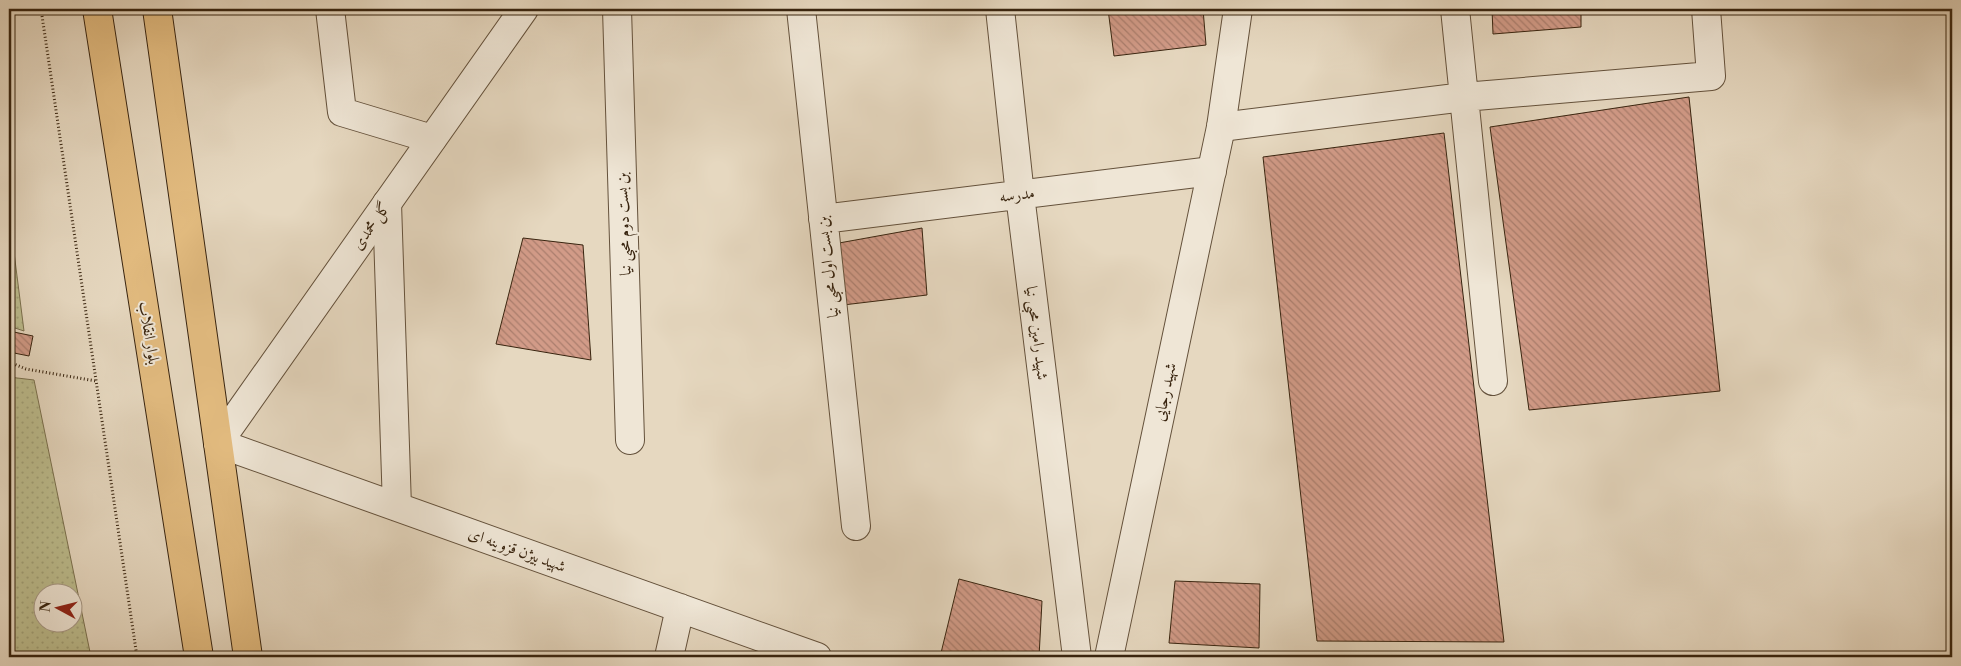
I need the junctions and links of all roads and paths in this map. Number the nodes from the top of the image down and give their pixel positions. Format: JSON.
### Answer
{"nodes":[{"id":1,"x":41,"y":9,"type":"edge"},
{"id":2,"x":97,"y":9,"type":"edge"},
{"id":3,"x":157,"y":9,"type":"edge"},
{"id":4,"x":330,"y":9,"type":"edge"},
{"id":5,"x":524,"y":9,"type":"edge"},
{"id":6,"x":617,"y":9,"type":"edge"},
{"id":7,"x":801,"y":9,"type":"edge"},
{"id":8,"x":1000,"y":9,"type":"edge"},
{"id":9,"x":1238,"y":9,"type":"edge"},
{"id":10,"x":1455,"y":9,"type":"edge"},
{"id":11,"x":1706,"y":9,"type":"edge"},
{"id":12,"x":1464,"y":97,"type":"junction"},
{"id":13,"x":1221,"y":127,"type":"junction"},
{"id":14,"x":432,"y":139,"type":"junction"},
{"id":15,"x":1212,"y":172,"type":"junction"},
{"id":16,"x":1020,"y":195,"type":"junction"},
{"id":17,"x":387,"y":203,"type":"junction"},
{"id":18,"x":823,"y":219,"type":"junction"},
{"id":19,"x":9,"y":362,"type":"edge"},
{"id":20,"x":96,"y":381,"type":"junction"},
{"id":21,"x":1493,"y":381,"type":"dead end"},
{"id":22,"x":630,"y":440,"type":"dead end"},
{"id":23,"x":218,"y":443,"type":"junction"},
{"id":24,"x":397,"y":507,"type":"junction"},
{"id":25,"x":856,"y":526,"type":"dead end"},
{"id":26,"x":680,"y":608,"type":"junction"},
{"id":27,"x":137,"y":657,"type":"edge"},
{"id":28,"x":200,"y":657,"type":"edge"},
{"id":29,"x":248,"y":657,"type":"edge"},
{"id":30,"x":669,"y":657,"type":"edge"},
{"id":31,"x":817,"y":657,"type":"edge"},
{"id":32,"x":1077,"y":657,"type":"edge"},
{"id":33,"x":1109,"y":657,"type":"edge"}],
"edges":[{"from":1,"to":20,"type":"path"},
{"from":2,"to":28,"type":"main road","name":"بلوار انقلاب"},
{"from":3,"to":23,"type":"main road"},
{"from":4,"to":14,"type":"street"},
{"from":5,"to":14,"type":"street","name":"گل محمدی"},
{"from":6,"to":22,"type":"street","name":"بن بست دوم محبی نیا"},
{"from":7,"to":18,"type":"street","name":"بن بست اول محبی نیا"},
{"from":8,"to":16,"type":"street","name":"شهید رامین محبی نیا"},
{"from":9,"to":13,"type":"street","name":"شهید رجایی"},
{"from":10,"to":12,"type":"street"},
{"from":11,"to":12,"type":"street"},
{"from":12,"to":13,"type":"street"},
{"from":12,"to":21,"type":"street"},
{"from":13,"to":15,"type":"street","name":"شهید رجایی"},
{"from":14,"to":17,"type":"street","name":"گل محمدی"},
{"from":15,"to":16,"type":"street","name":"مدرسه"},
{"from":15,"to":33,"type":"street","name":"شهید رجایی"},
{"from":16,"to":18,"type":"street","name":"مدرسه"},
{"from":16,"to":32,"type":"street","name":"شهید رامین محبی نیا"},
{"from":17,"to":23,"type":"street","name":"گل محمدی"},
{"from":17,"to":24,"type":"street"},
{"from":18,"to":25,"type":"street","name":"بن بست اول محبی نیا"},
{"from":19,"to":20,"type":"path"},
{"from":20,"to":27,"type":"path"},
{"from":23,"to":24,"type":"street","name":"شهید بیژن قزوینه ای"},
{"from":23,"to":29,"type":"main road"},
{"from":24,"to":26,"type":"street","name":"شهید بیژن قزوینه ای"},
{"from":26,"to":30,"type":"street"},
{"from":26,"to":31,"type":"street","name":"شهید بیژن قزوینه ای"}]}
